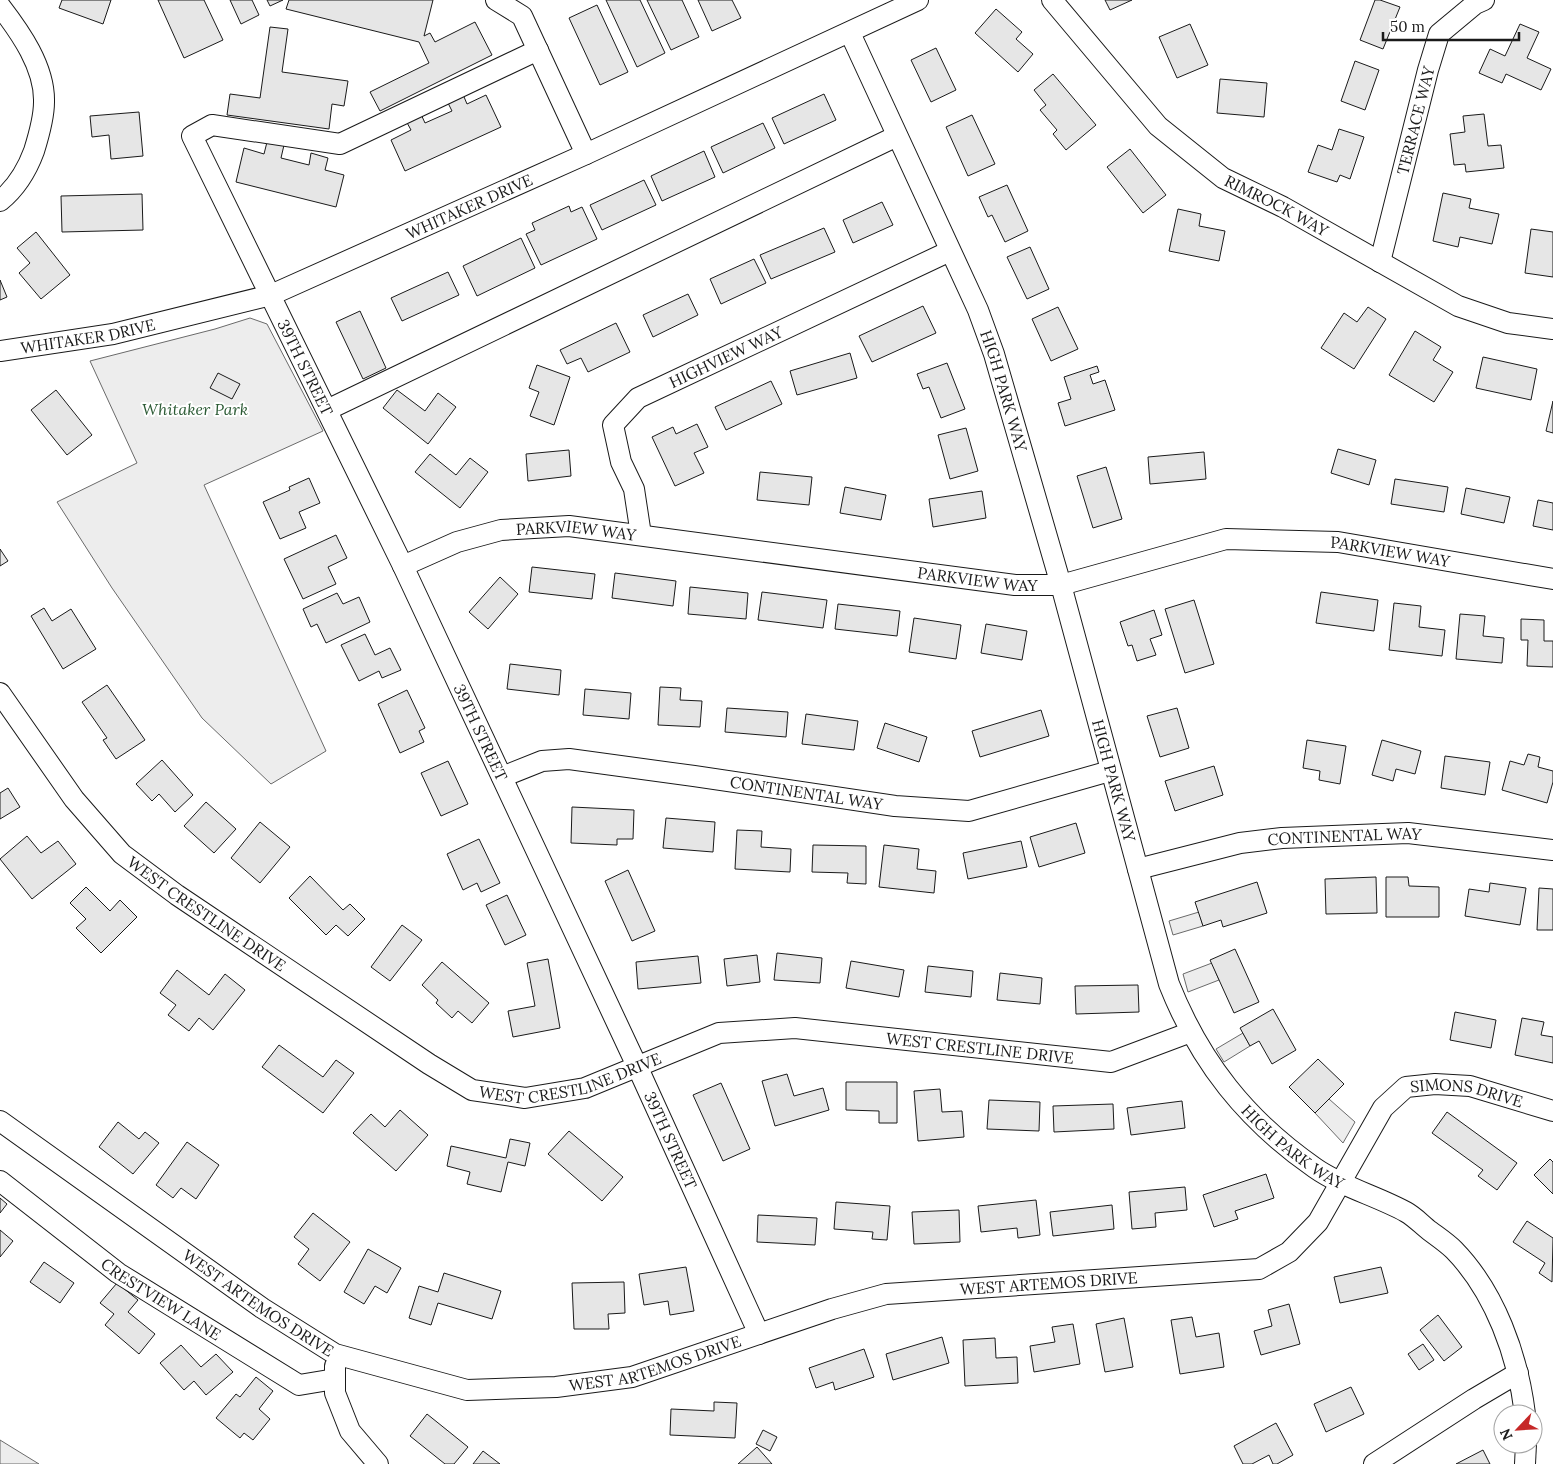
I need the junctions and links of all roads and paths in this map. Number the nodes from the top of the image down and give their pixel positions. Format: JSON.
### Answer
{"nodes":[{"id":1,"x":496,"y":0,"type":"edge"},
{"id":2,"x":918,"y":0,"type":"edge"},
{"id":3,"x":1052,"y":0,"type":"edge"},
{"id":4,"x":1484,"y":0,"type":"edge"},
{"id":5,"x":0,"y":6,"type":"edge"},
{"id":6,"x":850,"y":33,"type":"junction"},
{"id":7,"x":538,"y":50,"type":"junction"},
{"id":8,"x":897,"y":136,"type":"junction"},
{"id":9,"x":586,"y":154,"type":"junction"},
{"id":10,"x":0,"y":201,"type":"edge"},
{"id":11,"x":950,"y":251,"type":"junction"},
{"id":12,"x":1380,"y":262,"type":"junction"},
{"id":13,"x":271,"y":295,"type":"junction"},
{"id":14,"x":1553,"y":329,"type":"edge"},
{"id":15,"x":0,"y":351,"type":"edge"},
{"id":16,"x":327,"y":410,"type":"junction"},
{"id":17,"x":641,"y":535,"type":"junction"},
{"id":18,"x":404,"y":566,"type":"junction"},
{"id":19,"x":1553,"y":579,"type":"edge"},
{"id":20,"x":1061,"y":585,"type":"junction"},
{"id":21,"x":0,"y":693,"type":"edge"},
{"id":22,"x":1110,"y":771,"type":"junction"},
{"id":23,"x":502,"y":777,"type":"junction"},
{"id":24,"x":1553,"y":850,"type":"edge"},
{"id":25,"x":1138,"y":870,"type":"junction"},
{"id":26,"x":1191,"y":1032,"type":"junction"},
{"id":27,"x":636,"y":1066,"type":"junction"},
{"id":28,"x":1553,"y":1111,"type":"edge"},
{"id":29,"x":0,"y":1121,"type":"edge"},
{"id":30,"x":0,"y":1181,"type":"edge"},
{"id":31,"x":1340,"y":1182,"type":"junction"},
{"id":32,"x":759,"y":1334,"type":"junction"},
{"id":33,"x":335,"y":1354,"type":"junction"},
{"id":34,"x":1518,"y":1373,"type":"junction"},
{"id":35,"x":335,"y":1379,"type":"junction"},
{"id":36,"x":1523,"y":1404,"type":"edge"},
{"id":37,"x":378,"y":1464,"type":"edge"},
{"id":38,"x":1374,"y":1464,"type":"edge"}],
"edges":[{"from":1,"to":7,"type":"street"},
{"from":2,"to":6,"type":"street","name":"WHITAKER DRIVE"},
{"from":3,"to":12,"type":"street","name":"RIMROCK WAY"},
{"from":4,"to":12,"type":"street","name":"TERRACE WAY"},
{"from":5,"to":10,"type":"street"},
{"from":6,"to":8,"type":"street","name":"HIGH PARK WAY"},
{"from":6,"to":9,"type":"street","name":"WHITAKER DRIVE"},
{"from":7,"to":9,"type":"street"},
{"from":7,"to":13,"type":"street","name":"39TH STREET"},
{"from":8,"to":11,"type":"street","name":"HIGH PARK WAY"},
{"from":8,"to":16,"type":"street"},
{"from":9,"to":13,"type":"street","name":"WHITAKER DRIVE"},
{"from":11,"to":17,"type":"street","name":"HIGHVIEW WAY"},
{"from":11,"to":20,"type":"street","name":"HIGH PARK WAY"},
{"from":12,"to":14,"type":"street","name":"RIMROCK WAY"},
{"from":13,"to":15,"type":"street","name":"WHITAKER DRIVE"},
{"from":13,"to":16,"type":"street","name":"39TH STREET"},
{"from":16,"to":18,"type":"street","name":"39TH STREET"},
{"from":17,"to":18,"type":"street","name":"PARKVIEW WAY"},
{"from":17,"to":20,"type":"street","name":"PARKVIEW WAY"},
{"from":18,"to":23,"type":"street","name":"39TH STREET"},
{"from":19,"to":20,"type":"street","name":"PARKVIEW WAY"},
{"from":20,"to":22,"type":"street","name":"HIGH PARK WAY"},
{"from":21,"to":27,"type":"street","name":"WEST CRESTLINE DRIVE"},
{"from":22,"to":23,"type":"street","name":"CONTINENTAL WAY"},
{"from":22,"to":25,"type":"street","name":"HIGH PARK WAY"},
{"from":23,"to":27,"type":"street","name":"39TH STREET"},
{"from":24,"to":25,"type":"street","name":"CONTINENTAL WAY"},
{"from":25,"to":26,"type":"street","name":"HIGH PARK WAY"},
{"from":26,"to":27,"type":"street","name":"WEST CRESTLINE DRIVE"},
{"from":26,"to":31,"type":"street","name":"HIGH PARK WAY"},
{"from":27,"to":32,"type":"street","name":"39TH STREET"},
{"from":28,"to":31,"type":"street","name":"SIMONS DRIVE"},
{"from":29,"to":33,"type":"street","name":"WEST ARTEMOS DRIVE"},
{"from":30,"to":35,"type":"street","name":"CRESTVIEW LANE"},
{"from":31,"to":32,"type":"street","name":"WEST ARTEMOS DRIVE"},
{"from":31,"to":34,"type":"street","name":"HIGH PARK WAY"},
{"from":32,"to":33,"type":"street","name":"WEST ARTEMOS DRIVE"},
{"from":33,"to":35,"type":"street"},
{"from":34,"to":36,"type":"street","name":"HIGH PARK WAY"},
{"from":34,"to":38,"type":"street"},
{"from":35,"to":37,"type":"street"}]}
